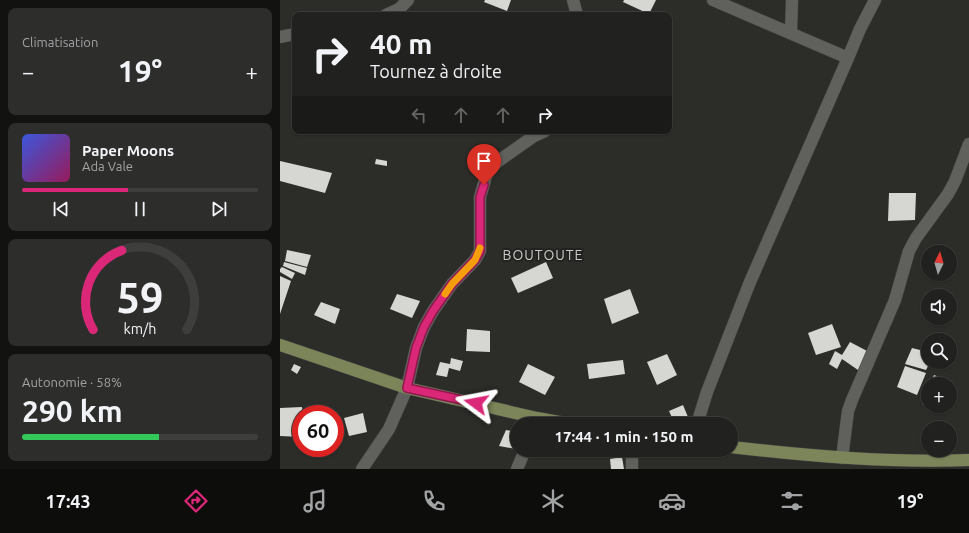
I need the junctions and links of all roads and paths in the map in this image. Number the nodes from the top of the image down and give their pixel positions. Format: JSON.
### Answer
{"nodes":[{"id":1,"x":408,"y":0,"type":"edge"},
{"id":2,"x":573,"y":0,"type":"edge"},
{"id":3,"x":713,"y":0,"type":"edge"},
{"id":4,"x":792,"y":0,"type":"edge"},
{"id":5,"x":875,"y":0,"type":"edge"},
{"id":6,"x":392,"y":12,"type":"edge"},
{"id":7,"x":576,"y":12,"type":"edge"},
{"id":8,"x":791,"y":32,"type":"junction"},
{"id":9,"x":292,"y":35,"type":"edge"},
{"id":10,"x":280,"y":37,"type":"edge"},
{"id":11,"x":848,"y":58,"type":"junction"},
{"id":12,"x":538,"y":134,"type":"edge"},
{"id":13,"x":969,"y":144,"type":"edge"},
{"id":14,"x":280,"y":345,"type":"edge"},
{"id":15,"x":407,"y":388,"type":"junction"},
{"id":16,"x":520,"y":417,"type":"edge"},
{"id":17,"x":699,"y":417,"type":"edge"},
{"id":18,"x":738,"y":447,"type":"edge"},
{"id":19,"x":522,"y":457,"type":"edge"},
{"id":20,"x":632,"y":457,"type":"edge"},
{"id":21,"x":842,"y":458,"type":"junction"},
{"id":22,"x":969,"y":460,"type":"edge"},
{"id":23,"x":362,"y":469,"type":"edge"},
{"id":24,"x":517,"y":469,"type":"edge"},
{"id":25,"x":632,"y":469,"type":"edge"}],
"edges":[{"from":1,"to":6,"type":"street"},
{"from":2,"to":7,"type":"street"},
{"from":3,"to":8,"type":"street"},
{"from":4,"to":8,"type":"street"},
{"from":5,"to":11,"type":"street"},
{"from":8,"to":11,"type":"street"},
{"from":9,"to":10,"type":"street"},
{"from":11,"to":17,"type":"street"},
{"from":12,"to":15,"type":"street"},
{"from":13,"to":21,"type":"street"},
{"from":14,"to":15,"type":"main road"},
{"from":15,"to":16,"type":"main road"},
{"from":15,"to":23,"type":"street"},
{"from":18,"to":21,"type":"main road"},
{"from":19,"to":24,"type":"street"},
{"from":20,"to":25,"type":"street"},
{"from":21,"to":22,"type":"main road"}]}
